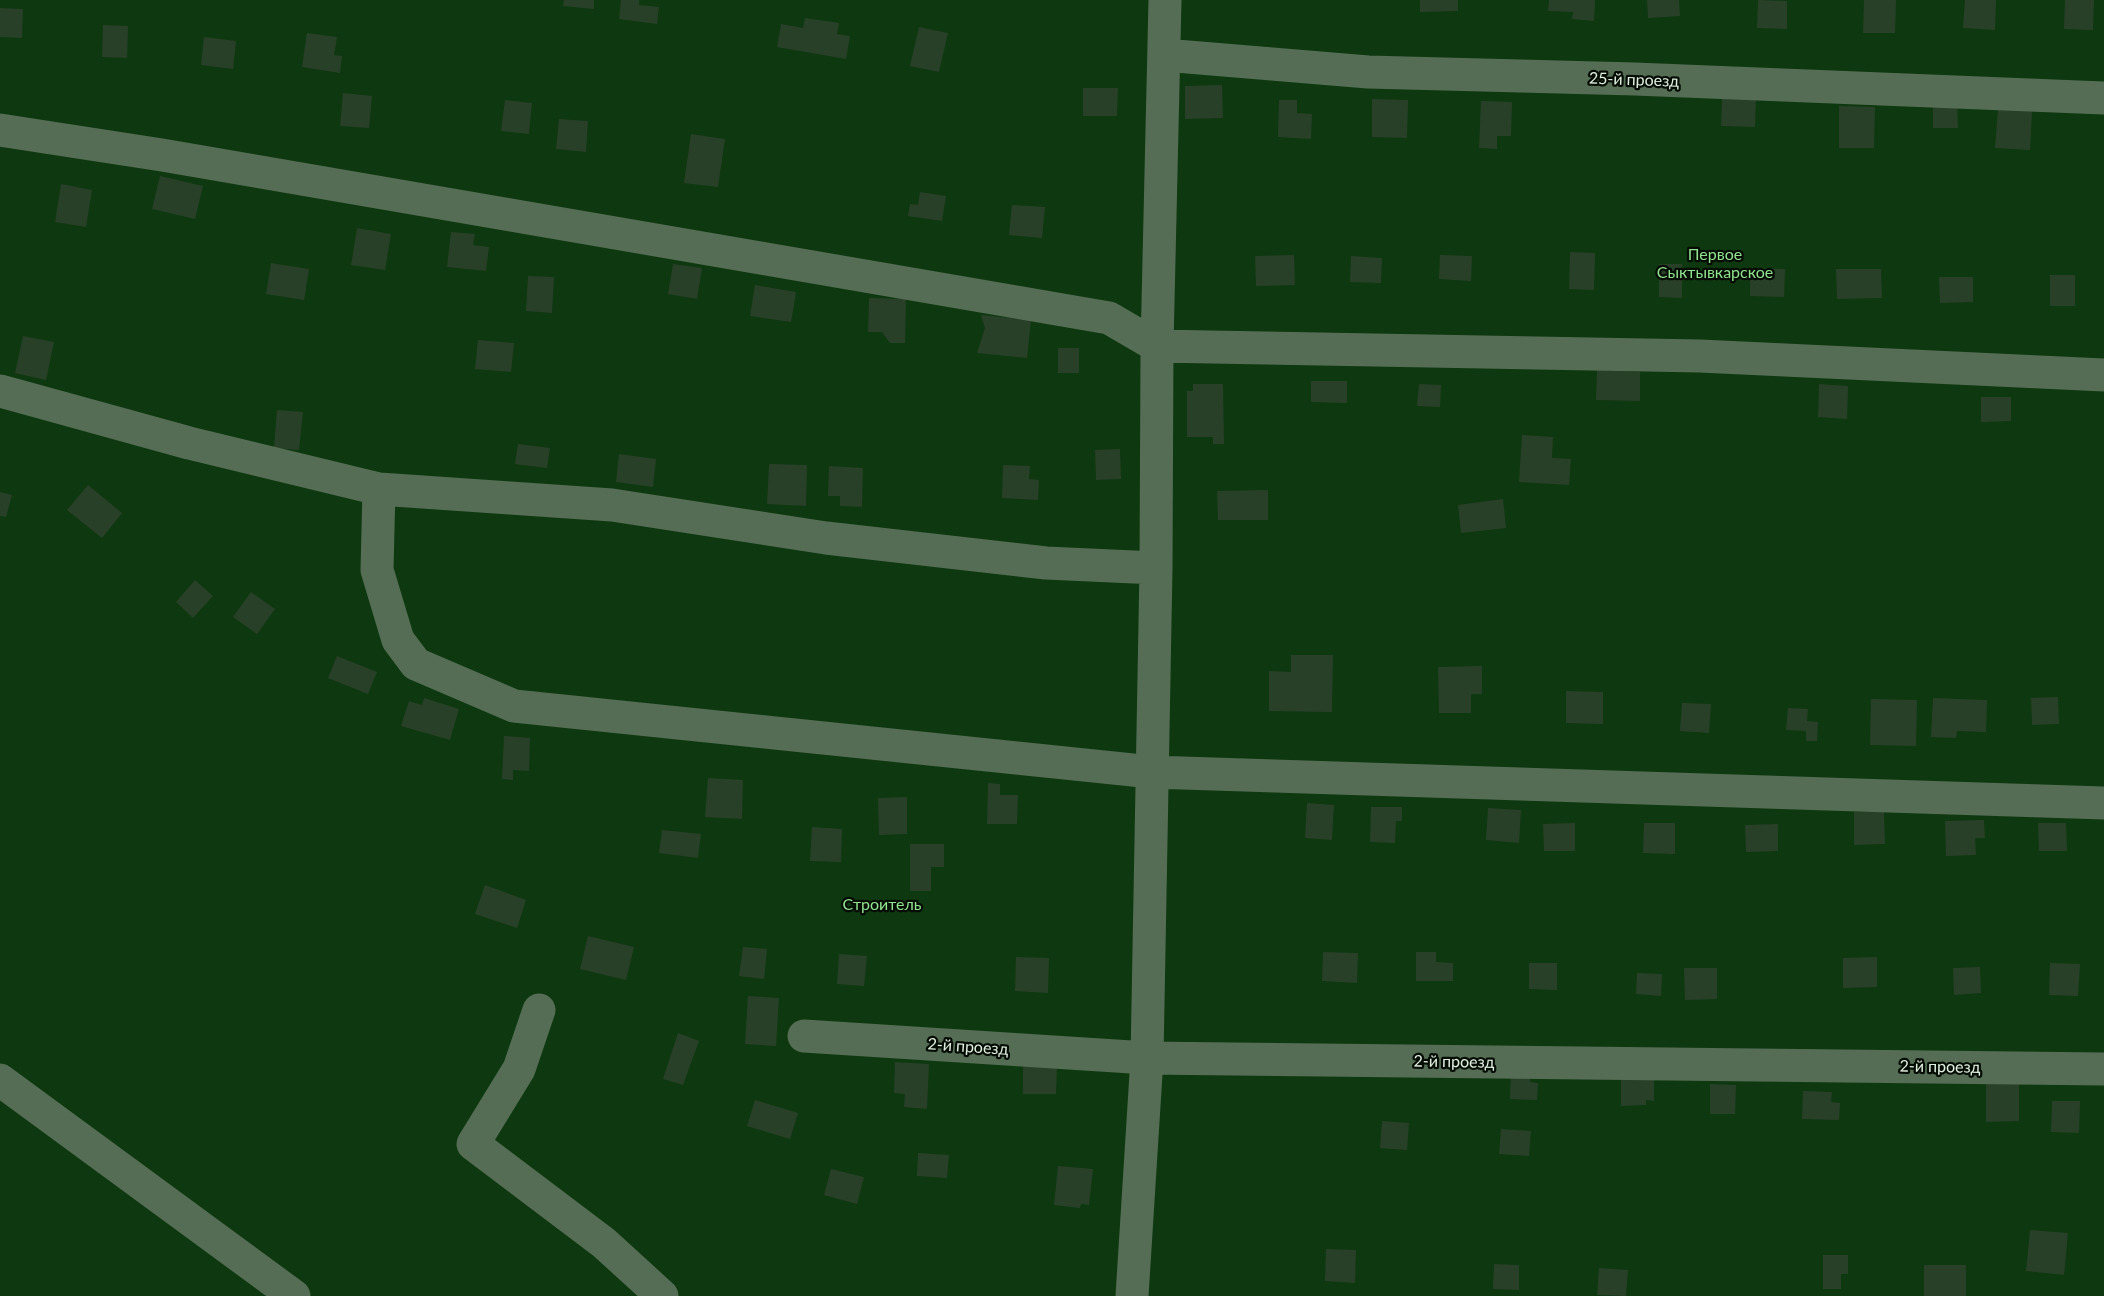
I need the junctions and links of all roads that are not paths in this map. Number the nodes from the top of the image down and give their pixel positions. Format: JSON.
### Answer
{"nodes":[{"id":1,"x":1165,"y":0,"type":"edge"},
{"id":2,"x":1164,"y":55,"type":"junction"},
{"id":3,"x":2104,"y":98,"type":"edge"},
{"id":4,"x":0,"y":130,"type":"edge"},
{"id":5,"x":1156,"y":346,"type":"junction"},
{"id":6,"x":2104,"y":375,"type":"edge"},
{"id":7,"x":0,"y":391,"type":"edge"},
{"id":8,"x":379,"y":489,"type":"junction"},
{"id":9,"x":1156,"y":568,"type":"junction"},
{"id":10,"x":1152,"y":772,"type":"junction"},
{"id":11,"x":2104,"y":803,"type":"edge"},
{"id":12,"x":539,"y":1010,"type":"dead end"},
{"id":13,"x":804,"y":1036,"type":"dead end"},
{"id":14,"x":1147,"y":1058,"type":"junction"},
{"id":15,"x":2104,"y":1069,"type":"edge"},
{"id":16,"x":0,"y":1080,"type":"edge"},
{"id":17,"x":294,"y":1296,"type":"edge"},
{"id":18,"x":662,"y":1296,"type":"edge"},
{"id":19,"x":1132,"y":1296,"type":"edge"}],
"edges":[{"from":1,"to":2,"type":"street"},
{"from":2,"to":3,"type":"street","name":"25-й проезд"},
{"from":2,"to":5,"type":"street"},
{"from":4,"to":5,"type":"street"},
{"from":5,"to":6,"type":"street"},
{"from":5,"to":9,"type":"street"},
{"from":7,"to":8,"type":"street"},
{"from":8,"to":9,"type":"street"},
{"from":8,"to":10,"type":"street"},
{"from":9,"to":10,"type":"street"},
{"from":10,"to":11,"type":"street"},
{"from":10,"to":14,"type":"street"},
{"from":12,"to":18,"type":"street"},
{"from":13,"to":14,"type":"street","name":"2-й проезд"},
{"from":14,"to":15,"type":"street","name":"2-й проезд"},
{"from":14,"to":19,"type":"street"},
{"from":16,"to":17,"type":"street"}]}
